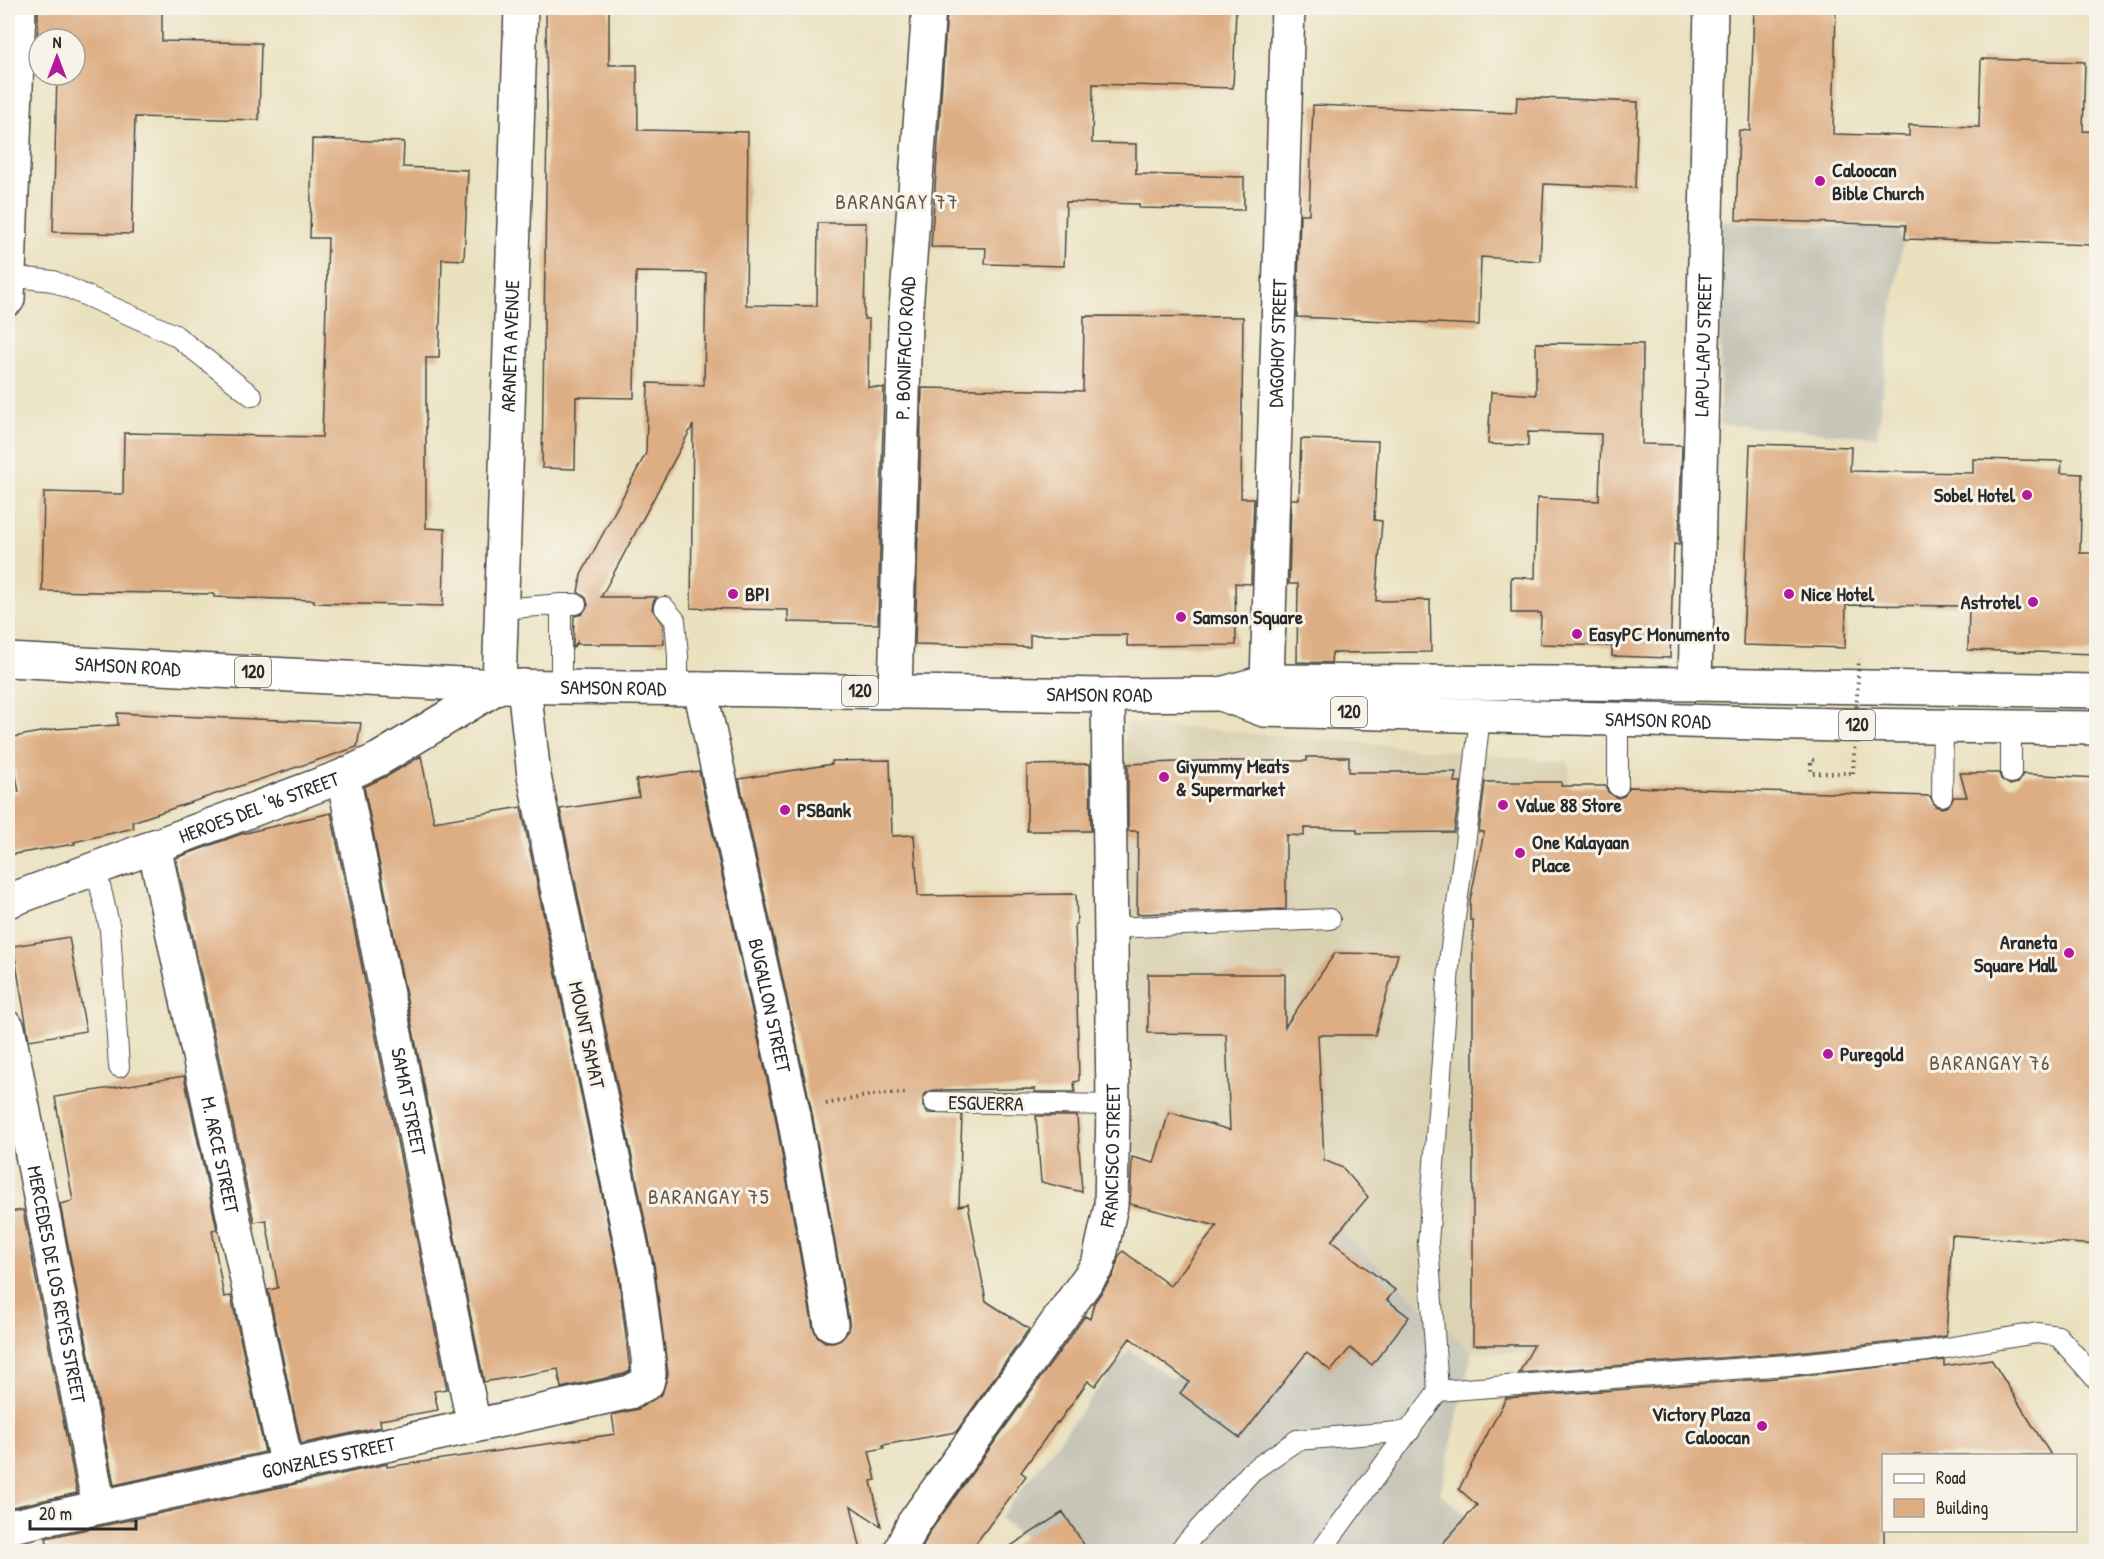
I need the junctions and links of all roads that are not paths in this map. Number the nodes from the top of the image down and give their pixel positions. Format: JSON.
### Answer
{"nodes":[{"id":1,"x":521,"y":8,"type":"edge"},
{"id":2,"x":929,"y":8,"type":"edge"},
{"id":3,"x":1288,"y":8,"type":"edge"},
{"id":4,"x":1711,"y":8,"type":"edge"},
{"id":5,"x":15,"y":9,"type":"edge"},
{"id":6,"x":8,"y":288,"type":"edge"},
{"id":7,"x":252,"y":396,"type":"dead end"},
{"id":8,"x":664,"y":607,"type":"dead end"},
{"id":9,"x":502,"y":609,"type":"junction"},
{"id":10,"x":8,"y":660,"type":"edge"},
{"id":11,"x":1267,"y":681,"type":"junction"},
{"id":12,"x":1695,"y":684,"type":"junction"},
{"id":13,"x":511,"y":686,"type":"junction"},
{"id":14,"x":561,"y":687,"type":"junction"},
{"id":15,"x":689,"y":688,"type":"junction"},
{"id":16,"x":2097,"y":691,"type":"edge"},
{"id":17,"x":895,"y":692,"type":"junction"},
{"id":18,"x":1108,"y":694,"type":"junction"},
{"id":19,"x":1221,"y":694,"type":"junction"},
{"id":20,"x":1480,"y":715,"type":"junction"},
{"id":21,"x":1618,"y":719,"type":"junction"},
{"id":22,"x":1943,"y":726,"type":"junction"},
{"id":23,"x":2011,"y":727,"type":"junction"},
{"id":24,"x":2097,"y":728,"type":"edge"},
{"id":25,"x":2011,"y":773,"type":"dead end"},
{"id":26,"x":343,"y":776,"type":"junction"},
{"id":27,"x":1618,"y":786,"type":"dead end"},
{"id":28,"x":1942,"y":796,"type":"dead end"},
{"id":29,"x":154,"y":846,"type":"junction"},
{"id":30,"x":96,"y":868,"type":"junction"},
{"id":31,"x":8,"y":901,"type":"edge"},
{"id":32,"x":1330,"y":919,"type":"dead end"},
{"id":33,"x":1111,"y":928,"type":"junction"},
{"id":34,"x":8,"y":1028,"type":"edge"},
{"id":35,"x":119,"y":1067,"type":"dead end"},
{"id":36,"x":934,"y":1102,"type":"road end"},
{"id":37,"x":1113,"y":1105,"type":"junction"},
{"id":38,"x":831,"y":1324,"type":"dead end"},
{"id":39,"x":2097,"y":1379,"type":"edge"},
{"id":40,"x":647,"y":1383,"type":"joint"},
{"id":41,"x":1438,"y":1391,"type":"junction"},
{"id":42,"x":474,"y":1426,"type":"junction"},
{"id":43,"x":1410,"y":1431,"type":"junction"},
{"id":44,"x":286,"y":1467,"type":"junction"},
{"id":45,"x":99,"y":1507,"type":"junction"},
{"id":46,"x":8,"y":1527,"type":"edge"},
{"id":47,"x":900,"y":1551,"type":"edge"},
{"id":48,"x":1178,"y":1551,"type":"edge"},
{"id":49,"x":1320,"y":1551,"type":"edge"}],
"edges":[{"from":1,"to":9,"type":"main road","name":"ARANETA AVENUE"},
{"from":2,"to":17,"type":"main road","name":"P. BONIFACIO ROAD"},
{"from":3,"to":11,"type":"main road","name":"DAGOHOY STREET"},
{"from":4,"to":12,"type":"main road","name":"LAPU-LAPU STREET"},
{"from":5,"to":6,"type":"main road"},
{"from":6,"to":7,"type":"lane"},
{"from":8,"to":15,"type":"lane"},
{"from":9,"to":13,"type":"main road","name":"ARANETA AVENUE"},
{"from":9,"to":14,"type":"lane"},
{"from":10,"to":13,"type":"main road","name":"SAMSON ROAD","number":"120"},
{"from":11,"to":12,"type":"main road","name":"SAMSON ROAD","number":"120"},
{"from":11,"to":19,"type":"main road","name":"SAMSON ROAD","number":"120"},
{"from":12,"to":16,"type":"main road","name":"SAMSON ROAD","number":"120"},
{"from":13,"to":14,"type":"main road","name":"SAMSON ROAD","number":"120"},
{"from":13,"to":26,"type":"main road","name":"HEROES DEL '96 STREET"},
{"from":13,"to":40,"type":"main road","name":"MOUNT SAMAT"},
{"from":14,"to":15,"type":"main road","name":"SAMSON ROAD","number":"120"},
{"from":15,"to":17,"type":"main road","name":"SAMSON ROAD","number":"120"},
{"from":15,"to":38,"type":"main road","name":"BUGALLON STREET"},
{"from":17,"to":18,"type":"main road","name":"SAMSON ROAD","number":"120"},
{"from":18,"to":19,"type":"main road","name":"SAMSON ROAD","number":"120"},
{"from":18,"to":33,"type":"main road","name":"FRANCISCO STREET"},
{"from":19,"to":20,"type":"main road","name":"SAMSON ROAD","number":"120"},
{"from":20,"to":21,"type":"main road","name":"SAMSON ROAD","number":"120"},
{"from":20,"to":41,"type":"lane"},
{"from":21,"to":22,"type":"main road","name":"SAMSON ROAD","number":"120"},
{"from":21,"to":27,"type":"lane"},
{"from":22,"to":23,"type":"main road","name":"SAMSON ROAD","number":"120"},
{"from":22,"to":28,"type":"lane"},
{"from":23,"to":24,"type":"main road","name":"SAMSON ROAD","number":"120"},
{"from":23,"to":25,"type":"lane"},
{"from":26,"to":29,"type":"main road","name":"HEROES DEL '96 STREET"},
{"from":26,"to":42,"type":"main road","name":"SAMAT STREET"},
{"from":29,"to":30,"type":"main road","name":"HEROES DEL '96 STREET"},
{"from":29,"to":44,"type":"main road","name":"M. ARCE STREET"},
{"from":30,"to":31,"type":"main road","name":"HEROES DEL '96 STREET"},
{"from":30,"to":35,"type":"lane"},
{"from":32,"to":33,"type":"lane"},
{"from":33,"to":37,"type":"main road","name":"FRANCISCO STREET"},
{"from":34,"to":45,"type":"main road","name":"MERCEDES DE LOS REYES STREET"},
{"from":36,"to":37,"type":"lane","name":"ESGUERRA"},
{"from":37,"to":47,"type":"main road","name":"FRANCISCO STREET"},
{"from":39,"to":41,"type":"lane"},
{"from":40,"to":42,"type":"main road","name":"GONZALES STREET"},
{"from":41,"to":43,"type":"lane"},
{"from":42,"to":44,"type":"main road","name":"GONZALES STREET"},
{"from":43,"to":48,"type":"lane"},
{"from":43,"to":49,"type":"lane"},
{"from":44,"to":45,"type":"main road","name":"GONZALES STREET"},
{"from":45,"to":46,"type":"main road","name":"GONZALES STREET"}]}
